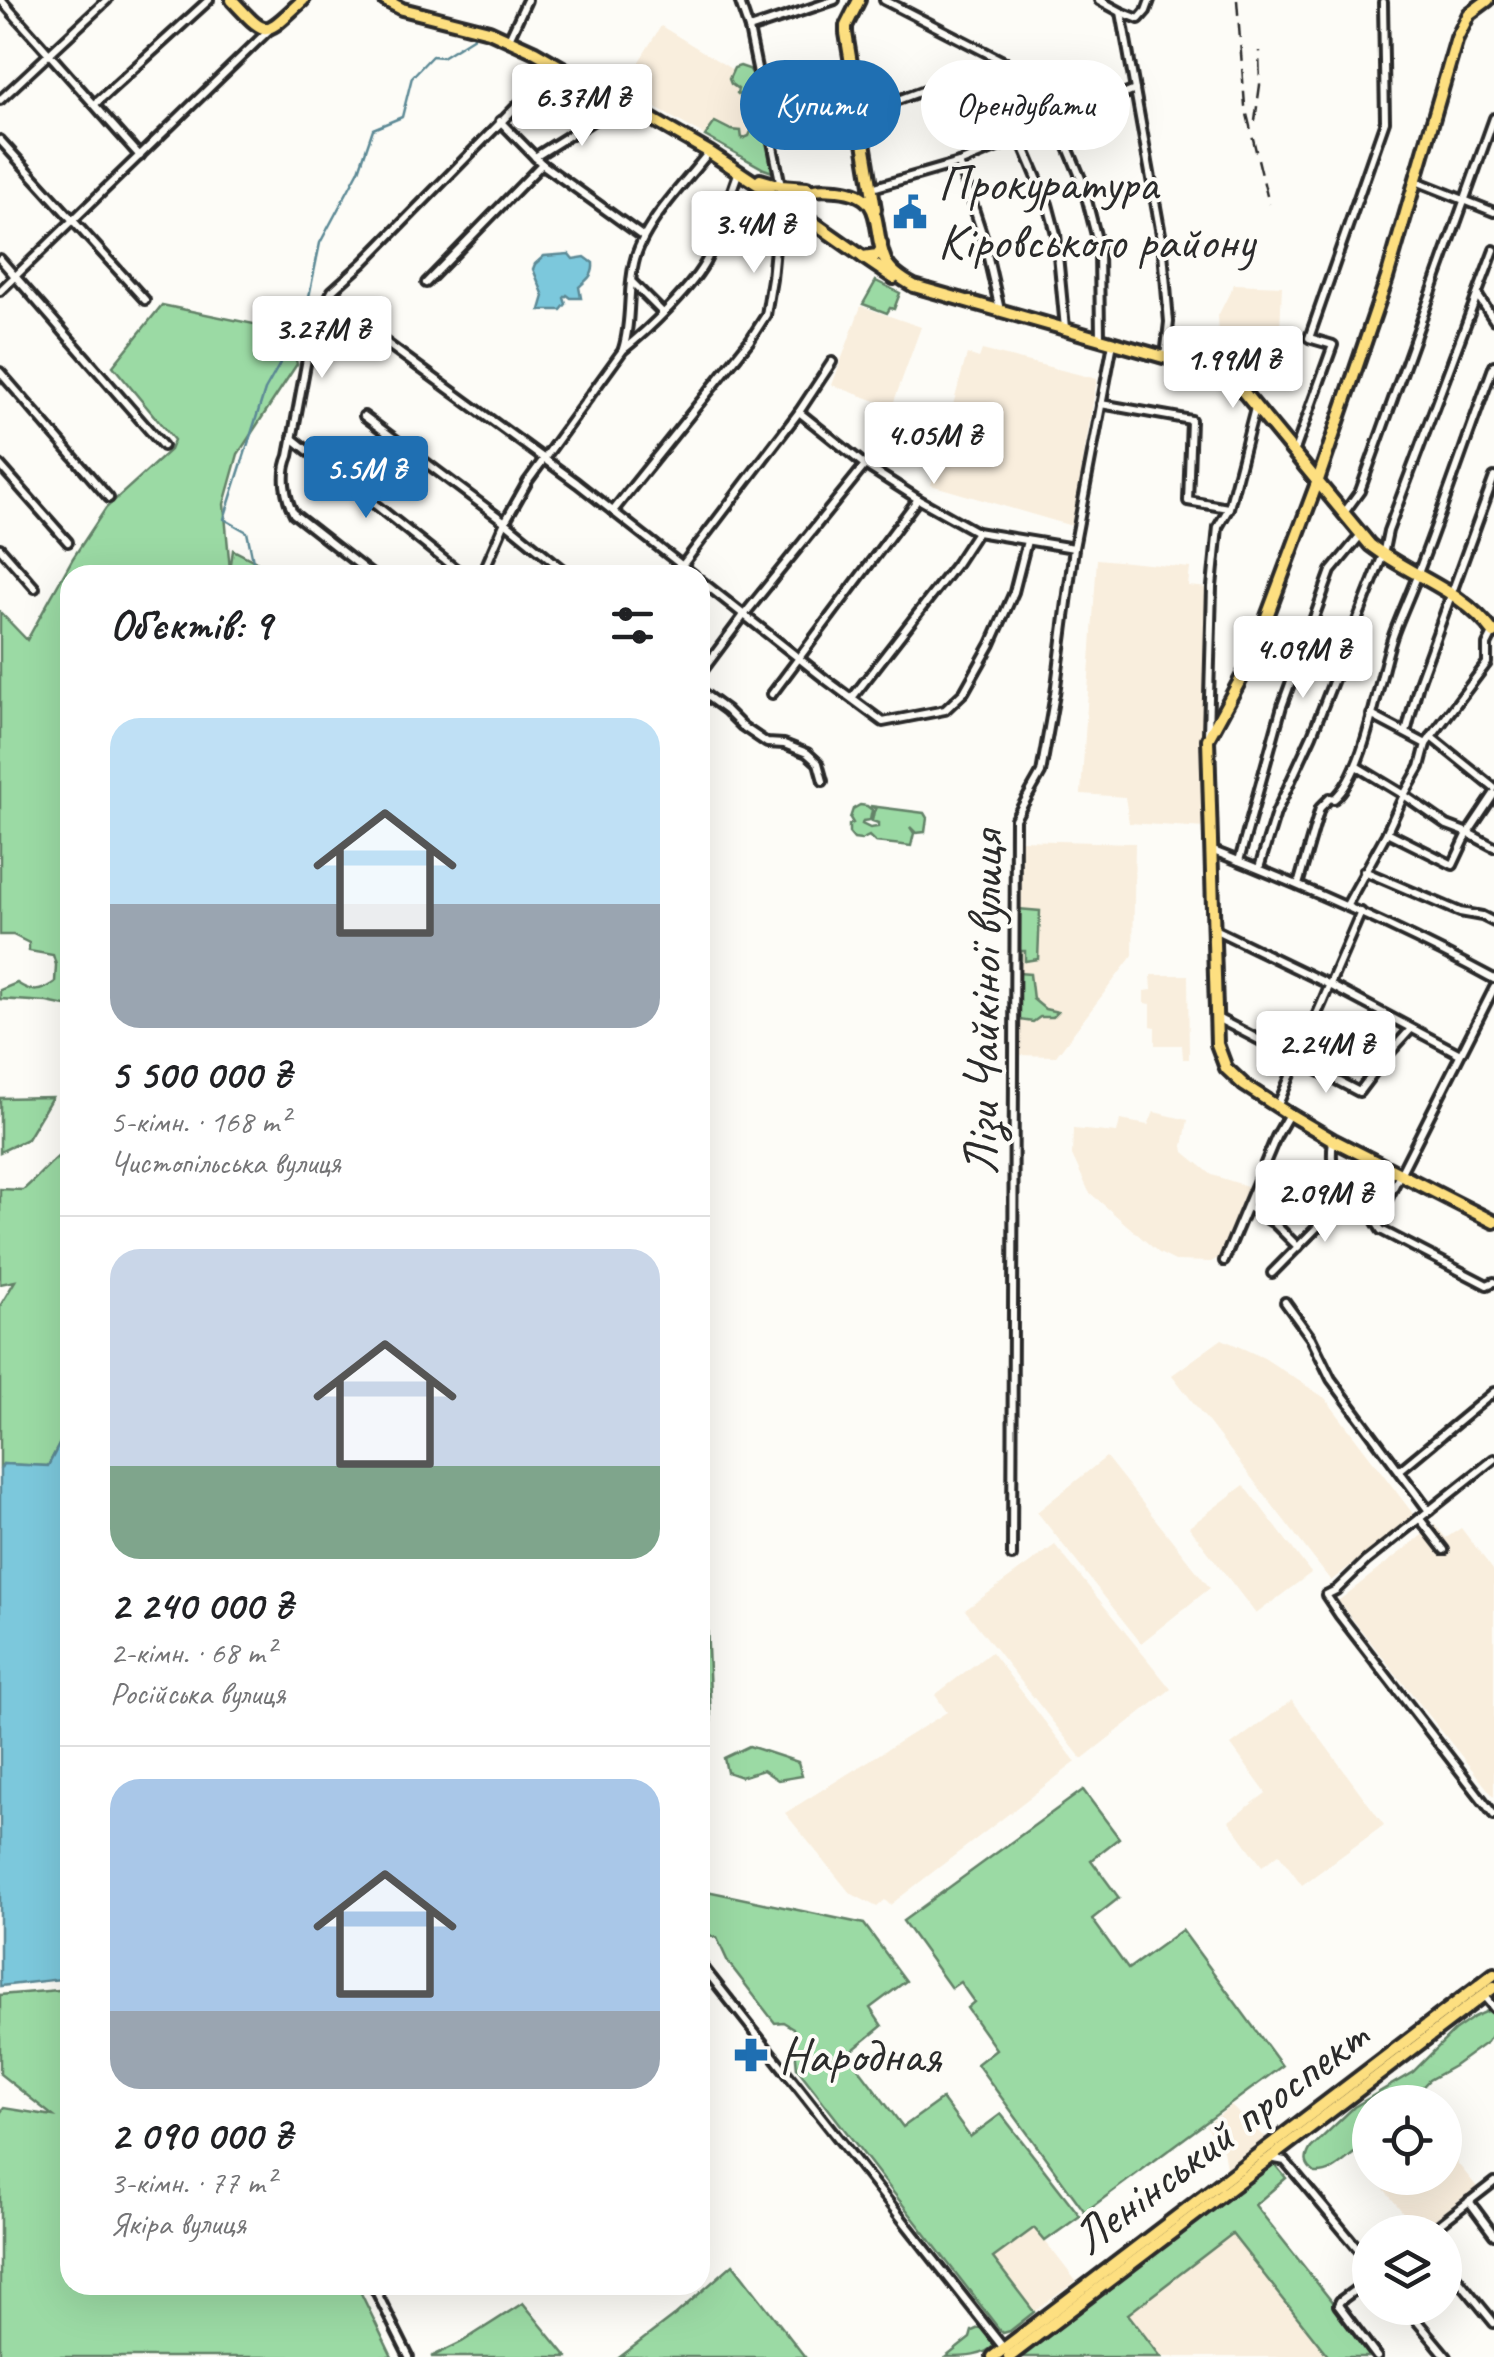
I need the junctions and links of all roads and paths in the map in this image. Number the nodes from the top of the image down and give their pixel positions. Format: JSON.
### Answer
{"nodes":[{"id":1,"x":2,"y":0,"type":"edge"},
{"id":2,"x":108,"y":0,"type":"edge"},
{"id":3,"x":209,"y":0,"type":"edge"},
{"id":4,"x":232,"y":0,"type":"edge"},
{"id":5,"x":303,"y":0,"type":"edge"},
{"id":6,"x":528,"y":0,"type":"edge"},
{"id":7,"x":739,"y":0,"type":"edge"},
{"id":8,"x":835,"y":0,"type":"edge"},
{"id":9,"x":859,"y":0,"type":"edge"},
{"id":10,"x":884,"y":0,"type":"edge"},
{"id":11,"x":1099,"y":0,"type":"edge"},
{"id":12,"x":1150,"y":0,"type":"edge"},
{"id":13,"x":1488,"y":0,"type":"edge"},
{"id":14,"x":385,"y":1,"type":"edge"},
{"id":15,"x":824,"y":2,"type":"edge"},
{"id":16,"x":1382,"y":2,"type":"edge"},
{"id":17,"x":1121,"y":12,"type":"junction"},
{"id":18,"x":272,"y":28,"type":"junction"},
{"id":19,"x":749,"y":29,"type":"junction"},
{"id":20,"x":509,"y":39,"type":"junction"},
{"id":21,"x":49,"y":54,"type":"junction"},
{"id":22,"x":851,"y":60,"type":"edge"},
{"id":23,"x":999,"y":60,"type":"edge"},
{"id":24,"x":558,"y":64,"type":"junction"},
{"id":25,"x":1135,"y":90,"type":"junction"},
{"id":26,"x":1130,"y":92,"type":"edge"},
{"id":27,"x":0,"y":100,"type":"edge"},
{"id":28,"x":95,"y":104,"type":"junction"},
{"id":29,"x":608,"y":110,"type":"dead end"},
{"id":30,"x":1494,"y":118,"type":"edge"},
{"id":31,"x":500,"y":122,"type":"junction"},
{"id":32,"x":0,"y":140,"type":"edge"},
{"id":33,"x":865,"y":150,"type":"edge"},
{"id":34,"x":988,"y":150,"type":"edge"},
{"id":35,"x":1025,"y":150,"type":"edge"},
{"id":36,"x":1069,"y":150,"type":"edge"},
{"id":37,"x":709,"y":152,"type":"junction"},
{"id":38,"x":140,"y":156,"type":"junction"},
{"id":39,"x":538,"y":161,"type":"junction"},
{"id":40,"x":959,"y":163,"type":"junction"},
{"id":41,"x":868,"y":170,"type":"junction"},
{"id":42,"x":745,"y":173,"type":"junction"},
{"id":43,"x":1414,"y":180,"type":"junction"},
{"id":44,"x":781,"y":186,"type":"junction"},
{"id":45,"x":815,"y":188,"type":"junction"},
{"id":46,"x":871,"y":188,"type":"junction"},
{"id":47,"x":844,"y":191,"type":"junction"},
{"id":48,"x":780,"y":199,"type":"junction"},
{"id":49,"x":1465,"y":202,"type":"junction"},
{"id":50,"x":1494,"y":212,"type":"edge"},
{"id":51,"x":876,"y":214,"type":"junction"},
{"id":52,"x":806,"y":217,"type":"junction"},
{"id":53,"x":72,"y":222,"type":"junction"},
{"id":54,"x":642,"y":236,"type":"junction"},
{"id":55,"x":881,"y":244,"type":"junction"},
{"id":56,"x":1494,"y":250,"type":"edge"},
{"id":57,"x":863,"y":257,"type":"junction"},
{"id":58,"x":0,"y":259,"type":"edge"},
{"id":59,"x":14,"y":276,"type":"junction"},
{"id":60,"x":632,"y":282,"type":"junction"},
{"id":61,"x":426,"y":283,"type":"dead end"},
{"id":62,"x":914,"y":286,"type":"junction"},
{"id":63,"x":0,"y":290,"type":"edge"},
{"id":64,"x":1477,"y":295,"type":"junction"},
{"id":65,"x":145,"y":300,"type":"dead end"},
{"id":66,"x":674,"y":302,"type":"junction"},
{"id":67,"x":1000,"y":310,"type":"junction"},
{"id":68,"x":664,"y":313,"type":"junction"},
{"id":69,"x":320,"y":315,"type":"junction"},
{"id":70,"x":1494,"y":320,"type":"edge"},
{"id":71,"x":1066,"y":330,"type":"junction"},
{"id":72,"x":628,"y":333,"type":"junction"},
{"id":73,"x":637,"y":339,"type":"junction"},
{"id":74,"x":1100,"y":340,"type":"junction"},
{"id":75,"x":1113,"y":344,"type":"junction"},
{"id":76,"x":622,"y":350,"type":"junction"},
{"id":77,"x":1165,"y":358,"type":"junction"},
{"id":78,"x":832,"y":362,"type":"dead end"},
{"id":79,"x":1494,"y":365,"type":"edge"},
{"id":80,"x":0,"y":372,"type":"edge"},
{"id":81,"x":1101,"y":404,"type":"junction"},
{"id":82,"x":1256,"y":407,"type":"junction"},
{"id":83,"x":799,"y":412,"type":"junction"},
{"id":84,"x":364,"y":416,"type":"dead end"},
{"id":85,"x":292,"y":438,"type":"junction"},
{"id":86,"x":164,"y":446,"type":"dead end"},
{"id":87,"x":1294,"y":454,"type":"junction"},
{"id":88,"x":543,"y":458,"type":"junction"},
{"id":89,"x":0,"y":464,"type":"edge"},
{"id":90,"x":865,"y":464,"type":"junction"},
{"id":91,"x":1494,"y":476,"type":"edge"},
{"id":92,"x":1317,"y":483,"type":"junction"},
{"id":93,"x":109,"y":498,"type":"dead end"},
{"id":94,"x":918,"y":498,"type":"junction"},
{"id":95,"x":1229,"y":508,"type":"junction"},
{"id":96,"x":612,"y":511,"type":"junction"},
{"id":97,"x":1343,"y":515,"type":"junction"},
{"id":98,"x":505,"y":522,"type":"junction"},
{"id":99,"x":976,"y":532,"type":"junction"},
{"id":100,"x":1360,"y":536,"type":"junction"},
{"id":101,"x":1027,"y":541,"type":"junction"},
{"id":102,"x":68,"y":542,"type":"dead end"},
{"id":103,"x":0,"y":548,"type":"edge"},
{"id":104,"x":1074,"y":548,"type":"junction"},
{"id":105,"x":1382,"y":555,"type":"junction"},
{"id":106,"x":360,"y":565,"type":"edge"},
{"id":107,"x":451,"y":565,"type":"edge"},
{"id":108,"x":486,"y":565,"type":"edge"},
{"id":109,"x":558,"y":565,"type":"edge"},
{"id":110,"x":680,"y":565,"type":"edge"},
{"id":111,"x":682,"y":565,"type":"edge"},
{"id":112,"x":1418,"y":575,"type":"junction"},
{"id":113,"x":35,"y":588,"type":"dead end"},
{"id":114,"x":710,"y":588,"type":"edge"},
{"id":115,"x":1452,"y":594,"type":"junction"},
{"id":116,"x":744,"y":615,"type":"junction"},
{"id":117,"x":1494,"y":633,"type":"edge"},
{"id":118,"x":798,"y":658,"type":"junction"},
{"id":119,"x":710,"y":661,"type":"edge"},
{"id":120,"x":772,"y":694,"type":"dead end"},
{"id":121,"x":710,"y":698,"type":"edge"},
{"id":122,"x":852,"y":698,"type":"junction"},
{"id":123,"x":1371,"y":716,"type":"junction"},
{"id":124,"x":1406,"y":733,"type":"junction"},
{"id":125,"x":1208,"y":740,"type":"junction"},
{"id":126,"x":1428,"y":740,"type":"junction"},
{"id":127,"x":1356,"y":766,"type":"junction"},
{"id":128,"x":822,"y":781,"type":"dead end"},
{"id":129,"x":1494,"y":791,"type":"edge"},
{"id":130,"x":1404,"y":795,"type":"junction"},
{"id":131,"x":1387,"y":832,"type":"junction"},
{"id":132,"x":1468,"y":833,"type":"junction"},
{"id":133,"x":1494,"y":847,"type":"edge"},
{"id":134,"x":1210,"y":849,"type":"junction"},
{"id":135,"x":1239,"y":861,"type":"junction"},
{"id":136,"x":1259,"y":868,"type":"junction"},
{"id":137,"x":1364,"y":870,"type":"junction"},
{"id":138,"x":1298,"y":885,"type":"junction"},
{"id":139,"x":1347,"y":904,"type":"junction"},
{"id":140,"x":1361,"y":912,"type":"junction"},
{"id":141,"x":1494,"y":922,"type":"edge"},
{"id":142,"x":1214,"y":929,"type":"junction"},
{"id":143,"x":1494,"y":979,"type":"edge"},
{"id":144,"x":1330,"y":985,"type":"junction"},
{"id":145,"x":1494,"y":988,"type":"edge"},
{"id":146,"x":1216,"y":1018,"type":"junction"},
{"id":147,"x":1412,"y":1028,"type":"junction"},
{"id":148,"x":1460,"y":1054,"type":"junction"},
{"id":149,"x":1298,"y":1060,"type":"junction"},
{"id":150,"x":1277,"y":1106,"type":"junction"},
{"id":151,"x":1289,"y":1114,"type":"junction"},
{"id":152,"x":1333,"y":1140,"type":"junction"},
{"id":153,"x":1400,"y":1174,"type":"junction"},
{"id":154,"x":1248,"y":1207,"type":"junction"},
{"id":155,"x":1494,"y":1222,"type":"edge"},
{"id":156,"x":1298,"y":1247,"type":"junction"},
{"id":157,"x":1224,"y":1261,"type":"dead end"},
{"id":158,"x":1272,"y":1274,"type":"dead end"},
{"id":159,"x":1494,"y":1282,"type":"edge"},
{"id":160,"x":1284,"y":1302,"type":"dead end"},
{"id":161,"x":1494,"y":1392,"type":"edge"},
{"id":162,"x":1494,"y":1459,"type":"edge"},
{"id":163,"x":1400,"y":1470,"type":"junction"},
{"id":164,"x":1429,"y":1511,"type":"junction"},
{"id":165,"x":1420,"y":1519,"type":"junction"},
{"id":166,"x":1444,"y":1550,"type":"dead end"},
{"id":167,"x":1012,"y":1556,"type":"dead end"},
{"id":168,"x":1494,"y":1816,"type":"edge"},
{"id":169,"x":1494,"y":1974,"type":"edge"},
{"id":170,"x":710,"y":1976,"type":"edge"},
{"id":171,"x":1494,"y":1987,"type":"edge"},
{"id":172,"x":1483,"y":1995,"type":"junction"},
{"id":173,"x":1494,"y":2008,"type":"edge"},
{"id":174,"x":1316,"y":2116,"type":"junction"},
{"id":175,"x":1288,"y":2144,"type":"junction"},
{"id":176,"x":1270,"y":2158,"type":"junction"},
{"id":177,"x":1286,"y":2161,"type":"junction"},
{"id":178,"x":1494,"y":2182,"type":"edge"},
{"id":179,"x":1469,"y":2201,"type":"junction"},
{"id":180,"x":1451,"y":2215,"type":"edge"},
{"id":181,"x":1494,"y":2235,"type":"edge"},
{"id":182,"x":1352,"y":2241,"type":"edge"},
{"id":183,"x":1462,"y":2284,"type":"edge"},
{"id":184,"x":1352,"y":2292,"type":"edge"},
{"id":185,"x":378,"y":2295,"type":"edge"},
{"id":186,"x":1494,"y":2323,"type":"edge"},
{"id":187,"x":1352,"y":2324,"type":"edge"},
{"id":188,"x":1353,"y":2325,"type":"edge"},
{"id":189,"x":1420,"y":2325,"type":"edge"},
{"id":190,"x":1008,"y":2354,"type":"edge"},
{"id":191,"x":409,"y":2357,"type":"edge"},
{"id":192,"x":992,"y":2357,"type":"edge"},
{"id":193,"x":1378,"y":2357,"type":"edge"},
{"id":194,"x":1447,"y":2357,"type":"edge"}],
"edges":[{"from":1,"to":21,"type":"street"},
{"from":2,"to":21,"type":"street"},
{"from":3,"to":28,"type":"street"},
{"from":4,"to":18,"type":"main road"},
{"from":5,"to":18,"type":"main road"},
{"from":6,"to":20,"type":"street"},
{"from":7,"to":19,"type":"street"},
{"from":8,"to":15,"type":"street"},
{"from":9,"to":22,"type":"main road"},
{"from":10,"to":23,"type":"street"},
{"from":11,"to":17,"type":"street"},
{"from":12,"to":17,"type":"street"},
{"from":13,"to":43,"type":"main road"},
{"from":14,"to":20,"type":"main road"},
{"from":15,"to":19,"type":"street"},
{"from":16,"to":87,"type":"street"},
{"from":17,"to":25,"type":"street"},
{"from":18,"to":38,"type":"street"},
{"from":19,"to":44,"type":"street"},
{"from":20,"to":24,"type":"main road"},
{"from":21,"to":27,"type":"street"},
{"from":21,"to":28,"type":"street"},
{"from":24,"to":31,"type":"street"},
{"from":24,"to":37,"type":"main road"},
{"from":25,"to":26,"type":"street"},
{"from":25,"to":77,"type":"street"},
{"from":28,"to":38,"type":"street"},
{"from":29,"to":39,"type":"street"},
{"from":30,"to":49,"type":"street"},
{"from":31,"to":39,"type":"street"},
{"from":31,"to":69,"type":"street"},
{"from":32,"to":53,"type":"street"},
{"from":33,"to":41,"type":"main road"},
{"from":34,"to":40,"type":"street"},
{"from":35,"to":71,"type":"street"},
{"from":36,"to":74,"type":"street"},
{"from":37,"to":42,"type":"main road"},
{"from":37,"to":54,"type":"street"},
{"from":38,"to":53,"type":"street"},
{"from":39,"to":54,"type":"street"},
{"from":39,"to":61,"type":"street"},
{"from":40,"to":46,"type":"street"},
{"from":40,"to":67,"type":"street"},
{"from":41,"to":46,"type":"main road"},
{"from":41,"to":47,"type":"main road"},
{"from":42,"to":44,"type":"main road"},
{"from":42,"to":48,"type":"main road"},
{"from":42,"to":66,"type":"street"},
{"from":43,"to":49,"type":"street"},
{"from":43,"to":92,"type":"main road"},
{"from":44,"to":45,"type":"main road"},
{"from":44,"to":48,"type":"street"},
{"from":45,"to":47,"type":"main road"},
{"from":45,"to":52,"type":"main road"},
{"from":46,"to":51,"type":"main road"},
{"from":47,"to":51,"type":"main road"},
{"from":48,"to":52,"type":"main road"},
{"from":48,"to":96,"type":"street"},
{"from":49,"to":50,"type":"street"},
{"from":49,"to":97,"type":"street"},
{"from":51,"to":55,"type":"main road"},
{"from":52,"to":57,"type":"main road"},
{"from":53,"to":59,"type":"street"},
{"from":53,"to":65,"type":"street"},
{"from":54,"to":60,"type":"street"},
{"from":55,"to":57,"type":"main road"},
{"from":55,"to":62,"type":"main road"},
{"from":56,"to":64,"type":"street"},
{"from":57,"to":62,"type":"main road"},
{"from":58,"to":59,"type":"street"},
{"from":59,"to":63,"type":"street"},
{"from":59,"to":86,"type":"street"},
{"from":60,"to":68,"type":"street"},
{"from":60,"to":72,"type":"street"},
{"from":62,"to":67,"type":"main road"},
{"from":64,"to":70,"type":"street"},
{"from":64,"to":105,"type":"street"},
{"from":66,"to":68,"type":"street"},
{"from":66,"to":73,"type":"street"},
{"from":67,"to":71,"type":"main road"},
{"from":68,"to":73,"type":"street"},
{"from":69,"to":85,"type":"street"},
{"from":69,"to":88,"type":"street"},
{"from":71,"to":74,"type":"main road"},
{"from":72,"to":73,"type":"street"},
{"from":72,"to":76,"type":"street"},
{"from":73,"to":76,"type":"street"},
{"from":74,"to":75,"type":"main road"},
{"from":75,"to":77,"type":"main road"},
{"from":75,"to":81,"type":"street","name":"Лізи Чайкіної вулиця"},
{"from":76,"to":88,"type":"street"},
{"from":77,"to":82,"type":"main road"},
{"from":78,"to":83,"type":"street"},
{"from":79,"to":112,"type":"street"},
{"from":80,"to":93,"type":"street"},
{"from":81,"to":95,"type":"street"},
{"from":81,"to":104,"type":"street","name":"Лізи Чайкіної вулиця"},
{"from":82,"to":87,"type":"main road"},
{"from":82,"to":95,"type":"street"},
{"from":83,"to":90,"type":"street"},
{"from":83,"to":111,"type":"street"},
{"from":84,"to":98,"type":"street"},
{"from":85,"to":106,"type":"street"},
{"from":85,"to":107,"type":"street"},
{"from":87,"to":92,"type":"main road"},
{"from":88,"to":96,"type":"street"},
{"from":88,"to":98,"type":"street"},
{"from":89,"to":102,"type":"street"},
{"from":90,"to":94,"type":"street"},
{"from":90,"to":116,"type":"street"},
{"from":91,"to":115,"type":"street"},
{"from":92,"to":97,"type":"main road"},
{"from":92,"to":125,"type":"main road"},
{"from":94,"to":99,"type":"street"},
{"from":94,"to":118,"type":"street"},
{"from":95,"to":125,"type":"street"},
{"from":96,"to":110,"type":"street"},
{"from":97,"to":100,"type":"main road"},
{"from":98,"to":108,"type":"street"},
{"from":98,"to":109,"type":"street"},
{"from":99,"to":101,"type":"street"},
{"from":99,"to":122,"type":"street"},
{"from":100,"to":105,"type":"main road"},
{"from":100,"to":135,"type":"street"},
{"from":101,"to":104,"type":"street"},
{"from":101,"to":122,"type":"street"},
{"from":103,"to":113,"type":"street"},
{"from":104,"to":167,"type":"street","name":"Лізи Чайкіної вулиця"},
{"from":105,"to":112,"type":"main road"},
{"from":105,"to":136,"type":"street"},
{"from":112,"to":115,"type":"main road"},
{"from":112,"to":123,"type":"street"},
{"from":114,"to":116,"type":"street"},
{"from":115,"to":117,"type":"main road"},
{"from":115,"to":124,"type":"street"},
{"from":116,"to":118,"type":"street"},
{"from":116,"to":119,"type":"street"},
{"from":117,"to":126,"type":"street"},
{"from":118,"to":120,"type":"street"},
{"from":118,"to":122,"type":"street"},
{"from":121,"to":128,"type":"street"},
{"from":123,"to":124,"type":"street"},
{"from":123,"to":127,"type":"street"},
{"from":124,"to":126,"type":"street"},
{"from":125,"to":134,"type":"main road"},
{"from":126,"to":129,"type":"street"},
{"from":126,"to":130,"type":"street"},
{"from":127,"to":130,"type":"street"},
{"from":127,"to":138,"type":"street"},
{"from":129,"to":132,"type":"street"},
{"from":130,"to":131,"type":"street"},
{"from":130,"to":132,"type":"street"},
{"from":131,"to":132,"type":"street"},
{"from":131,"to":137,"type":"street"},
{"from":132,"to":133,"type":"street"},
{"from":134,"to":135,"type":"street"},
{"from":134,"to":142,"type":"main road"},
{"from":135,"to":136,"type":"street"},
{"from":136,"to":138,"type":"street"},
{"from":137,"to":139,"type":"street"},
{"from":137,"to":141,"type":"street"},
{"from":138,"to":139,"type":"street"},
{"from":139,"to":140,"type":"street"},
{"from":140,"to":143,"type":"street"},
{"from":140,"to":144,"type":"street"},
{"from":142,"to":144,"type":"street"},
{"from":142,"to":146,"type":"main road"},
{"from":144,"to":147,"type":"street"},
{"from":144,"to":149,"type":"street"},
{"from":145,"to":148,"type":"street"},
{"from":146,"to":149,"type":"street"},
{"from":146,"to":150,"type":"main road"},
{"from":147,"to":148,"type":"street"},
{"from":147,"to":149,"type":"street"},
{"from":148,"to":153,"type":"street"},
{"from":149,"to":150,"type":"street"},
{"from":150,"to":151,"type":"main road"},
{"from":151,"to":152,"type":"main road"},
{"from":151,"to":154,"type":"street"},
{"from":152,"to":153,"type":"main road"},
{"from":152,"to":156,"type":"street"},
{"from":153,"to":155,"type":"main road"},
{"from":153,"to":159,"type":"street"},
{"from":154,"to":156,"type":"street"},
{"from":154,"to":157,"type":"street"},
{"from":156,"to":158,"type":"street"},
{"from":160,"to":163,"type":"street"},
{"from":161,"to":163,"type":"street"},
{"from":162,"to":164,"type":"street"},
{"from":163,"to":164,"type":"street"},
{"from":164,"to":165,"type":"street"},
{"from":165,"to":166,"type":"street"},
{"from":165,"to":168,"type":"street"},
{"from":169,"to":174,"type":"main road","name":"Ленінський проспект"},
{"from":170,"to":190,"type":"street"},
{"from":171,"to":172,"type":"main road","name":"Ленінський проспект"},
{"from":172,"to":173,"type":"street"},
{"from":172,"to":174,"type":"main road","name":"Ленінський проспект"},
{"from":174,"to":175,"type":"main road","name":"Ленінський проспект"},
{"from":174,"to":190,"type":"main road","name":"Ленінський проспект"},
{"from":175,"to":176,"type":"main road","name":"Ленінський проспект"},
{"from":175,"to":177,"type":"street"},
{"from":176,"to":177,"type":"street"},
{"from":176,"to":190,"type":"main road","name":"Ленінський проспект"},
{"from":177,"to":182,"type":"street"},
{"from":178,"to":179,"type":"street"},
{"from":179,"to":180,"type":"street"},
{"from":179,"to":181,"type":"street"},
{"from":183,"to":186,"type":"street"},
{"from":184,"to":187,"type":"street"},
{"from":185,"to":191,"type":"street"},
{"from":188,"to":193,"type":"street"},
{"from":189,"to":194,"type":"street"},
{"from":190,"to":192,"type":"main road","name":"Ленінський проспект"}]}
